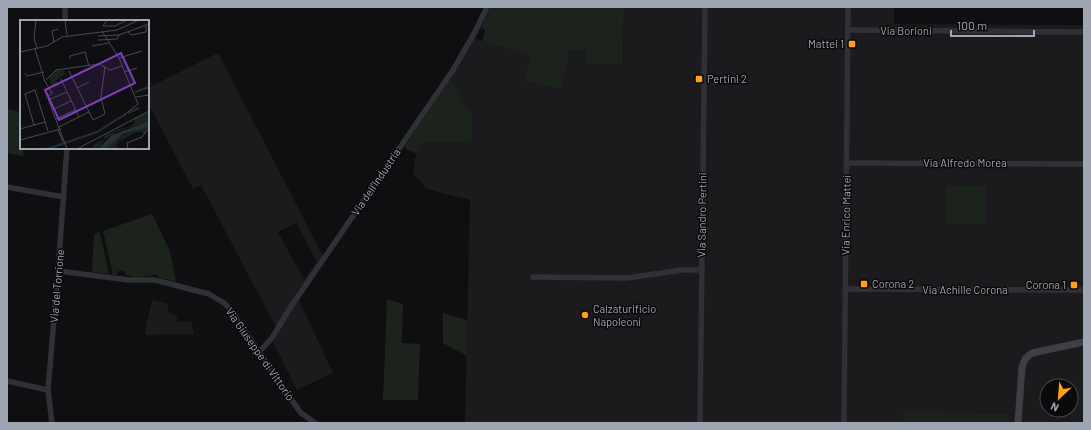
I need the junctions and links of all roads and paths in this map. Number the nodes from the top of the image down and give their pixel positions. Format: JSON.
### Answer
{"nodes":[{"id":1,"x":65,"y":7,"type":"edge"},
{"id":2,"x":487,"y":7,"type":"edge"},
{"id":3,"x":705,"y":7,"type":"edge"},
{"id":4,"x":848,"y":7,"type":"edge"},
{"id":5,"x":65,"y":20,"type":"edge"},
{"id":6,"x":848,"y":30,"type":"junction"},
{"id":7,"x":1084,"y":32,"type":"edge"},
{"id":8,"x":66,"y":149,"type":"edge"},
{"id":9,"x":846,"y":163,"type":"junction"},
{"id":10,"x":1084,"y":164,"type":"edge"},
{"id":11,"x":7,"y":187,"type":"edge"},
{"id":12,"x":64,"y":197,"type":"junction"},
{"id":13,"x":702,"y":270,"type":"junction"},
{"id":14,"x":58,"y":271,"type":"junction"},
{"id":15,"x":533,"y":277,"type":"dead end"},
{"id":16,"x":845,"y":289,"type":"junction"},
{"id":17,"x":1084,"y":290,"type":"edge"},
{"id":18,"x":1084,"y":342,"type":"edge"},
{"id":19,"x":259,"y":352,"type":"junction"},
{"id":20,"x":7,"y":381,"type":"edge"},
{"id":21,"x":48,"y":390,"type":"junction"},
{"id":22,"x":52,"y":423,"type":"edge"},
{"id":23,"x":315,"y":423,"type":"edge"},
{"id":24,"x":700,"y":423,"type":"edge"},
{"id":25,"x":844,"y":423,"type":"edge"},
{"id":26,"x":1018,"y":423,"type":"edge"}],
"edges":[{"from":1,"to":5,"type":"street"},
{"from":2,"to":19,"type":"street","name":"Via dell'Industria"},
{"from":3,"to":13,"type":"street","name":"Via Sandro Pertini"},
{"from":4,"to":6,"type":"street","name":"Via Enrico Mattei"},
{"from":6,"to":7,"type":"street","name":"Via Borioni"},
{"from":6,"to":9,"type":"street","name":"Via Enrico Mattei"},
{"from":8,"to":12,"type":"street","name":"Via del Torrione"},
{"from":9,"to":10,"type":"street","name":"Via Alfredo Morea"},
{"from":9,"to":16,"type":"street","name":"Via Enrico Mattei"},
{"from":11,"to":12,"type":"street"},
{"from":12,"to":14,"type":"street","name":"Via del Torrione"},
{"from":13,"to":15,"type":"street"},
{"from":13,"to":24,"type":"street","name":"Via Sandro Pertini"},
{"from":14,"to":19,"type":"street","name":"Via Giuseppe di Vittorio"},
{"from":14,"to":21,"type":"street","name":"Via del Torrione"},
{"from":16,"to":17,"type":"street","name":"Via Achille Corona"},
{"from":16,"to":25,"type":"street","name":"Via Enrico Mattei"},
{"from":18,"to":26,"type":"street"},
{"from":19,"to":23,"type":"street","name":"Via Giuseppe di Vittorio"},
{"from":20,"to":21,"type":"street"},
{"from":21,"to":22,"type":"street","name":"Via del Torrione"}]}
